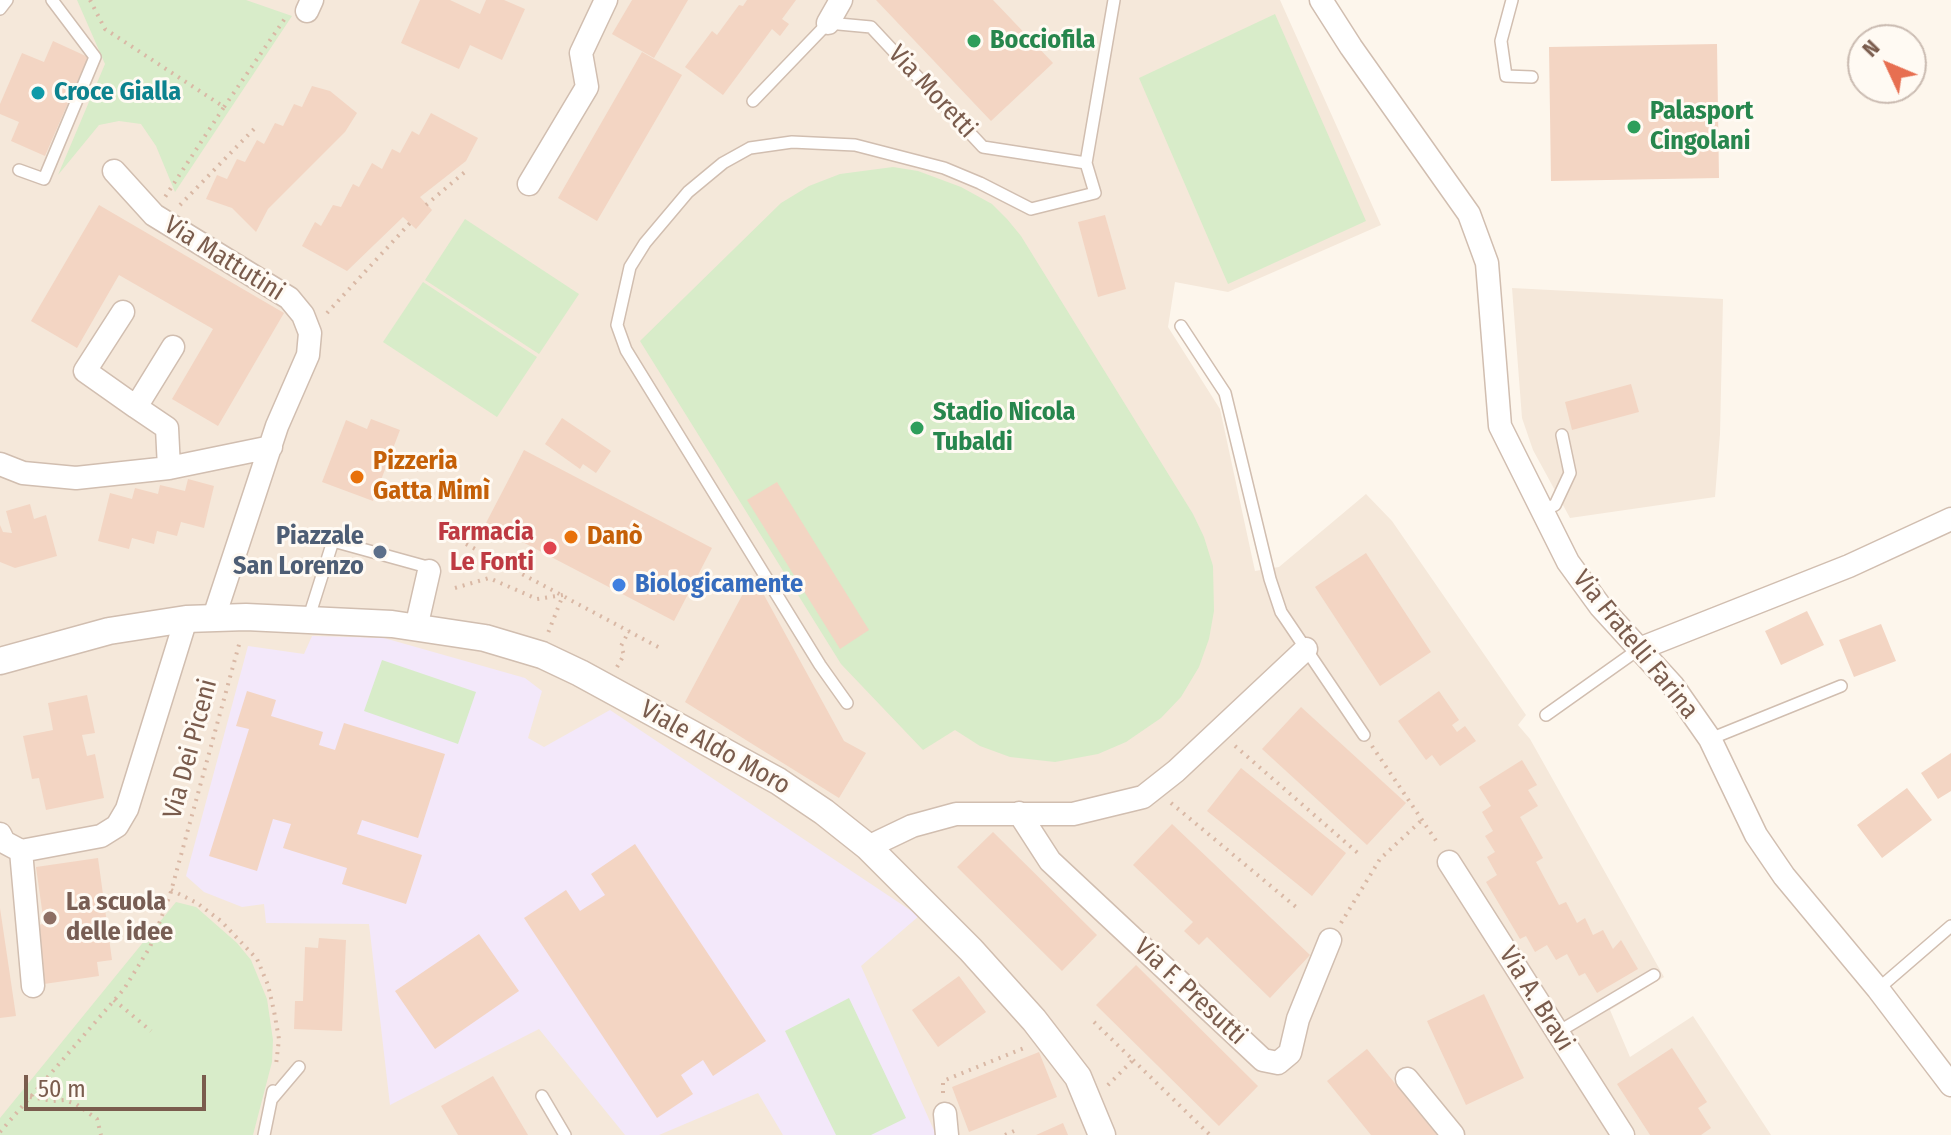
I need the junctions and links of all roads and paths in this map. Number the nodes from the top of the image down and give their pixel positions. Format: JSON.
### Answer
{"nodes":[{"id":1,"x":7,"y":0,"type":"edge"},
{"id":2,"x":52,"y":0,"type":"edge"},
{"id":3,"x":90,"y":0,"type":"edge"},
{"id":4,"x":606,"y":0,"type":"edge"},
{"id":5,"x":841,"y":0,"type":"edge"},
{"id":6,"x":1114,"y":0,"type":"edge"},
{"id":7,"x":1321,"y":0,"type":"edge"},
{"id":8,"x":1512,"y":0,"type":"edge"},
{"id":9,"x":310,"y":6,"type":"edge"},
{"id":10,"x":0,"y":9,"type":"edge"},
{"id":11,"x":828,"y":23,"type":"junction"},
{"id":12,"x":1532,"y":77,"type":"dead end"},
{"id":13,"x":753,"y":101,"type":"dead end"},
{"id":14,"x":224,"y":107,"type":"junction"},
{"id":15,"x":254,"y":129,"type":"dead end"},
{"id":16,"x":1086,"y":163,"type":"junction"},
{"id":17,"x":19,"y":170,"type":"dead end"},
{"id":18,"x":114,"y":171,"type":"dead end"},
{"id":19,"x":466,"y":171,"type":"dead end"},
{"id":20,"x":529,"y":184,"type":"dead end"},
{"id":21,"x":426,"y":205,"type":"dead end"},
{"id":22,"x":160,"y":218,"type":"junction"},
{"id":23,"x":410,"y":223,"type":"dead end"},
{"id":24,"x":123,"y":312,"type":"dead end"},
{"id":25,"x":1181,"y":326,"type":"dead end"},
{"id":26,"x":310,"y":333,"type":"junction"},
{"id":27,"x":173,"y":347,"type":"dead end"},
{"id":28,"x":136,"y":407,"type":"junction"},
{"id":29,"x":1562,"y":435,"type":"dead end"},
{"id":30,"x":271,"y":447,"type":"junction"},
{"id":31,"x":0,"y":464,"type":"edge"},
{"id":32,"x":169,"y":468,"type":"junction"},
{"id":33,"x":1542,"y":510,"type":"junction"},
{"id":34,"x":1951,"y":519,"type":"edge"},
{"id":35,"x":466,"y":544,"type":"dead end"},
{"id":36,"x":429,"y":571,"type":"joint"},
{"id":37,"x":455,"y":588,"type":"dead end"},
{"id":38,"x":563,"y":595,"type":"junction"},
{"id":39,"x":214,"y":617,"type":"junction"},
{"id":40,"x":246,"y":617,"type":"junction"},
{"id":41,"x":186,"y":619,"type":"junction"},
{"id":42,"x":308,"y":620,"type":"junction"},
{"id":43,"x":416,"y":628,"type":"junction"},
{"id":44,"x":629,"y":631,"type":"junction"},
{"id":45,"x":0,"y":642,"type":"edge"},
{"id":46,"x":47,"y":647,"type":"junction"},
{"id":47,"x":660,"y":648,"type":"dead end"},
{"id":48,"x":1306,"y":649,"type":"junction"},
{"id":49,"x":1639,"y":649,"type":"junction"},
{"id":50,"x":539,"y":654,"type":"junction"},
{"id":51,"x":0,"y":661,"type":"edge"},
{"id":52,"x":1841,"y":686,"type":"dead end"},
{"id":53,"x":606,"y":687,"type":"junction"},
{"id":54,"x":847,"y":703,"type":"dead end"},
{"id":55,"x":1546,"y":715,"type":"dead end"},
{"id":56,"x":1218,"y":731,"type":"junction"},
{"id":57,"x":1364,"y":735,"type":"joint"},
{"id":58,"x":1710,"y":739,"type":"junction"},
{"id":59,"x":1154,"y":788,"type":"junction"},
{"id":60,"x":1019,"y":813,"type":"junction"},
{"id":61,"x":1423,"y":819,"type":"junction"},
{"id":62,"x":0,"y":834,"type":"edge"},
{"id":63,"x":868,"y":847,"type":"junction"},
{"id":64,"x":21,"y":851,"type":"junction"},
{"id":65,"x":1359,"y":854,"type":"dead end"},
{"id":66,"x":1449,"y":862,"type":"joint"},
{"id":67,"x":171,"y":890,"type":"junction"},
{"id":68,"x":1296,"y":907,"type":"dead end"},
{"id":69,"x":1951,"y":926,"type":"edge"},
{"id":70,"x":1330,"y":940,"type":"joint"},
{"id":71,"x":1654,"y":975,"type":"dead end"},
{"id":72,"x":33,"y":986,"type":"dead end"},
{"id":73,"x":1878,"y":989,"type":"junction"},
{"id":74,"x":114,"y":1000,"type":"junction"},
{"id":75,"x":1094,"y":1022,"type":"dead end"},
{"id":76,"x":151,"y":1031,"type":"dead end"},
{"id":77,"x":1558,"y":1032,"type":"junction"},
{"id":78,"x":1048,"y":1038,"type":"junction"},
{"id":79,"x":1133,"y":1060,"type":"junction"},
{"id":80,"x":299,"y":1067,"type":"dead end"},
{"id":81,"x":1407,"y":1079,"type":"dead end"},
{"id":82,"x":1951,"y":1085,"type":"edge"},
{"id":83,"x":272,"y":1096,"type":"junction"},
{"id":84,"x":542,"y":1096,"type":"dead end"},
{"id":85,"x":30,"y":1097,"type":"junction"},
{"id":86,"x":1091,"y":1102,"type":"junction"},
{"id":87,"x":946,"y":1124,"type":"edge"},
{"id":88,"x":1014,"y":1131,"type":"dead end"},
{"id":89,"x":0,"y":1132,"type":"edge"},
{"id":90,"x":1209,"y":1134,"type":"edge"},
{"id":91,"x":101,"y":1135,"type":"edge"},
{"id":92,"x":264,"y":1135,"type":"edge"},
{"id":93,"x":565,"y":1135,"type":"edge"},
{"id":94,"x":1005,"y":1135,"type":"edge"},
{"id":95,"x":1102,"y":1135,"type":"edge"},
{"id":96,"x":1453,"y":1135,"type":"edge"},
{"id":97,"x":1623,"y":1135,"type":"edge"}],
"edges":[{"from":1,"to":10,"type":"lane"},
{"from":2,"to":17,"type":"lane"},
{"from":3,"to":14,"type":"path"},
{"from":4,"to":20,"type":"street"},
{"from":5,"to":11,"type":"street"},
{"from":6,"to":16,"type":"lane"},
{"from":7,"to":33,"type":"street","name":"Via Fratelli Farina"},
{"from":8,"to":12,"type":"lane"},
{"from":9,"to":14,"type":"path"},
{"from":11,"to":13,"type":"lane"},
{"from":11,"to":16,"type":"lane","name":"Via Moretti"},
{"from":14,"to":22,"type":"path"},
{"from":15,"to":22,"type":"path"},
{"from":16,"to":54,"type":"lane"},
{"from":18,"to":22,"type":"street","name":"Via Mattutini"},
{"from":19,"to":21,"type":"path"},
{"from":22,"to":26,"type":"street","name":"Via Mattutini"},
{"from":23,"to":26,"type":"path"},
{"from":24,"to":28,"type":"street"},
{"from":25,"to":48,"type":"lane"},
{"from":26,"to":30,"type":"street"},
{"from":27,"to":28,"type":"street"},
{"from":28,"to":32,"type":"street"},
{"from":29,"to":33,"type":"lane"},
{"from":30,"to":32,"type":"street"},
{"from":30,"to":39,"type":"street"},
{"from":31,"to":32,"type":"street"},
{"from":33,"to":49,"type":"street","name":"Via Fratelli Farina"},
{"from":34,"to":49,"type":"street"},
{"from":35,"to":38,"type":"path"},
{"from":36,"to":42,"type":"lane"},
{"from":36,"to":43,"type":"street"},
{"from":37,"to":38,"type":"path"},
{"from":38,"to":44,"type":"path"},
{"from":38,"to":50,"type":"path"},
{"from":39,"to":40,"type":"street","name":"Viale Aldo Moro"},
{"from":39,"to":41,"type":"street","name":"Viale Aldo Moro"},
{"from":40,"to":42,"type":"street","name":"Viale Aldo Moro"},
{"from":40,"to":67,"type":"path","name":"Via Dei Piceni"},
{"from":41,"to":46,"type":"street","name":"Viale Aldo Moro"},
{"from":41,"to":64,"type":"street"},
{"from":42,"to":43,"type":"street","name":"Viale Aldo Moro"},
{"from":43,"to":50,"type":"street","name":"Viale Aldo Moro"},
{"from":44,"to":47,"type":"path"},
{"from":44,"to":53,"type":"path"},
{"from":45,"to":46,"type":"street","name":"Viale Aldo Moro"},
{"from":46,"to":51,"type":"street","name":"Viale Aldo Moro"},
{"from":48,"to":56,"type":"street"},
{"from":48,"to":57,"type":"lane"},
{"from":49,"to":55,"type":"lane"},
{"from":49,"to":58,"type":"street","name":"Via Fratelli Farina"},
{"from":50,"to":53,"type":"street","name":"Viale Aldo Moro"},
{"from":52,"to":58,"type":"lane"},
{"from":53,"to":63,"type":"street","name":"Viale Aldo Moro"},
{"from":56,"to":59,"type":"street"},
{"from":56,"to":65,"type":"path"},
{"from":57,"to":61,"type":"path"},
{"from":58,"to":73,"type":"street","name":"Via Fratelli Farina"},
{"from":59,"to":60,"type":"street"},
{"from":59,"to":68,"type":"path"},
{"from":60,"to":63,"type":"street"},
{"from":60,"to":70,"type":"street","name":"Via F. Presutti"},
{"from":61,"to":66,"type":"path"},
{"from":61,"to":70,"type":"path"},
{"from":62,"to":64,"type":"street"},
{"from":63,"to":78,"type":"street","name":"Viale Aldo Moro"},
{"from":64,"to":72,"type":"street"},
{"from":66,"to":77,"type":"street","name":"Via A. Bravi"},
{"from":67,"to":74,"type":"path","name":"Via Dei Piceni"},
{"from":67,"to":83,"type":"path"},
{"from":69,"to":73,"type":"lane"},
{"from":71,"to":77,"type":"lane"},
{"from":73,"to":82,"type":"street","name":"Via Fratelli Farina"},
{"from":74,"to":76,"type":"path"},
{"from":74,"to":85,"type":"path","name":"Via Dei Piceni"},
{"from":75,"to":79,"type":"path"},
{"from":77,"to":97,"type":"street","name":"Via A. Bravi"},
{"from":78,"to":86,"type":"street","name":"Viale Aldo Moro"},
{"from":78,"to":87,"type":"path"},
{"from":79,"to":86,"type":"path"},
{"from":79,"to":90,"type":"path"},
{"from":80,"to":83,"type":"lane"},
{"from":81,"to":96,"type":"street"},
{"from":83,"to":92,"type":"lane"},
{"from":84,"to":93,"type":"lane"},
{"from":85,"to":89,"type":"path","name":"Via Dei Piceni"},
{"from":85,"to":91,"type":"path"},
{"from":86,"to":95,"type":"street","name":"Viale Aldo Moro"},
{"from":88,"to":94,"type":"path"}]}
